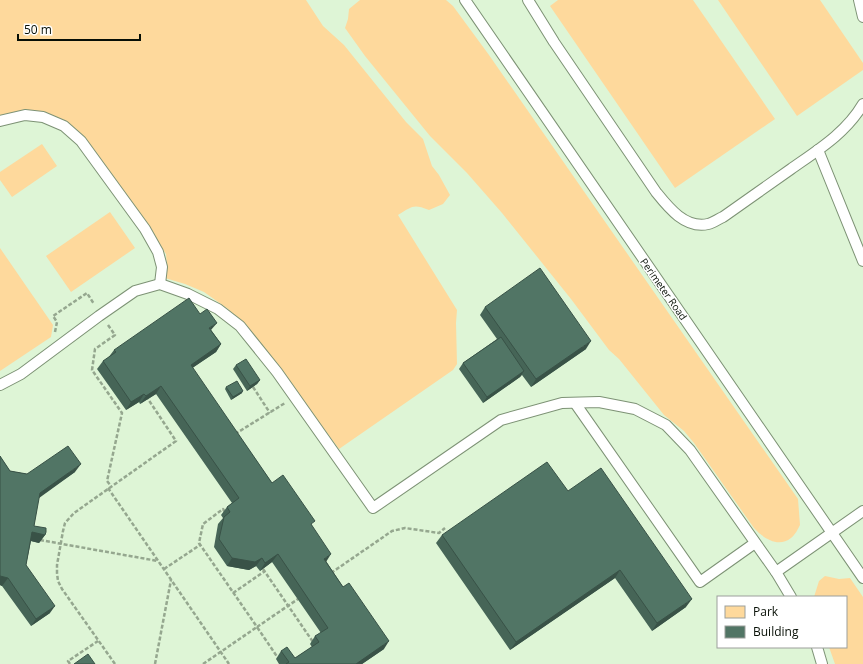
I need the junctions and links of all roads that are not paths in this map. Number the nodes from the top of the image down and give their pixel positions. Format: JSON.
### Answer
{"nodes":[{"id":1,"x":465,"y":0,"type":"edge"},
{"id":2,"x":528,"y":0,"type":"edge"},
{"id":3,"x":859,"y":0,"type":"edge"},
{"id":4,"x":863,"y":17,"type":"edge"},
{"id":5,"x":863,"y":104,"type":"edge"},
{"id":6,"x":0,"y":121,"type":"edge"},
{"id":7,"x":818,"y":150,"type":"junction"},
{"id":8,"x":863,"y":261,"type":"edge"},
{"id":9,"x":160,"y":284,"type":"junction"},
{"id":10,"x":0,"y":384,"type":"edge"},
{"id":11,"x":575,"y":403,"type":"junction"},
{"id":12,"x":863,"y":511,"type":"edge"},
{"id":13,"x":832,"y":532,"type":"junction"},
{"id":14,"x":755,"y":543,"type":"junction"},
{"id":15,"x":776,"y":572,"type":"junction"},
{"id":16,"x":863,"y":578,"type":"edge"},
{"id":17,"x":790,"y":596,"type":"edge"},
{"id":18,"x":817,"y":648,"type":"edge"},
{"id":19,"x":822,"y":664,"type":"edge"}],
"edges":[{"from":1,"to":13,"type":"lane","name":"Perimeter Road"},
{"from":2,"to":7,"type":"lane"},
{"from":3,"to":4,"type":"lane"},
{"from":5,"to":7,"type":"lane"},
{"from":6,"to":9,"type":"lane"},
{"from":7,"to":8,"type":"lane"},
{"from":9,"to":10,"type":"lane"},
{"from":9,"to":11,"type":"lane"},
{"from":11,"to":14,"type":"lane"},
{"from":11,"to":14,"type":"lane"},
{"from":12,"to":13,"type":"lane"},
{"from":13,"to":15,"type":"lane"},
{"from":13,"to":16,"type":"lane","name":"Perimeter Road"},
{"from":14,"to":15,"type":"lane"},
{"from":15,"to":17,"type":"lane"},
{"from":18,"to":19,"type":"lane"}]}
